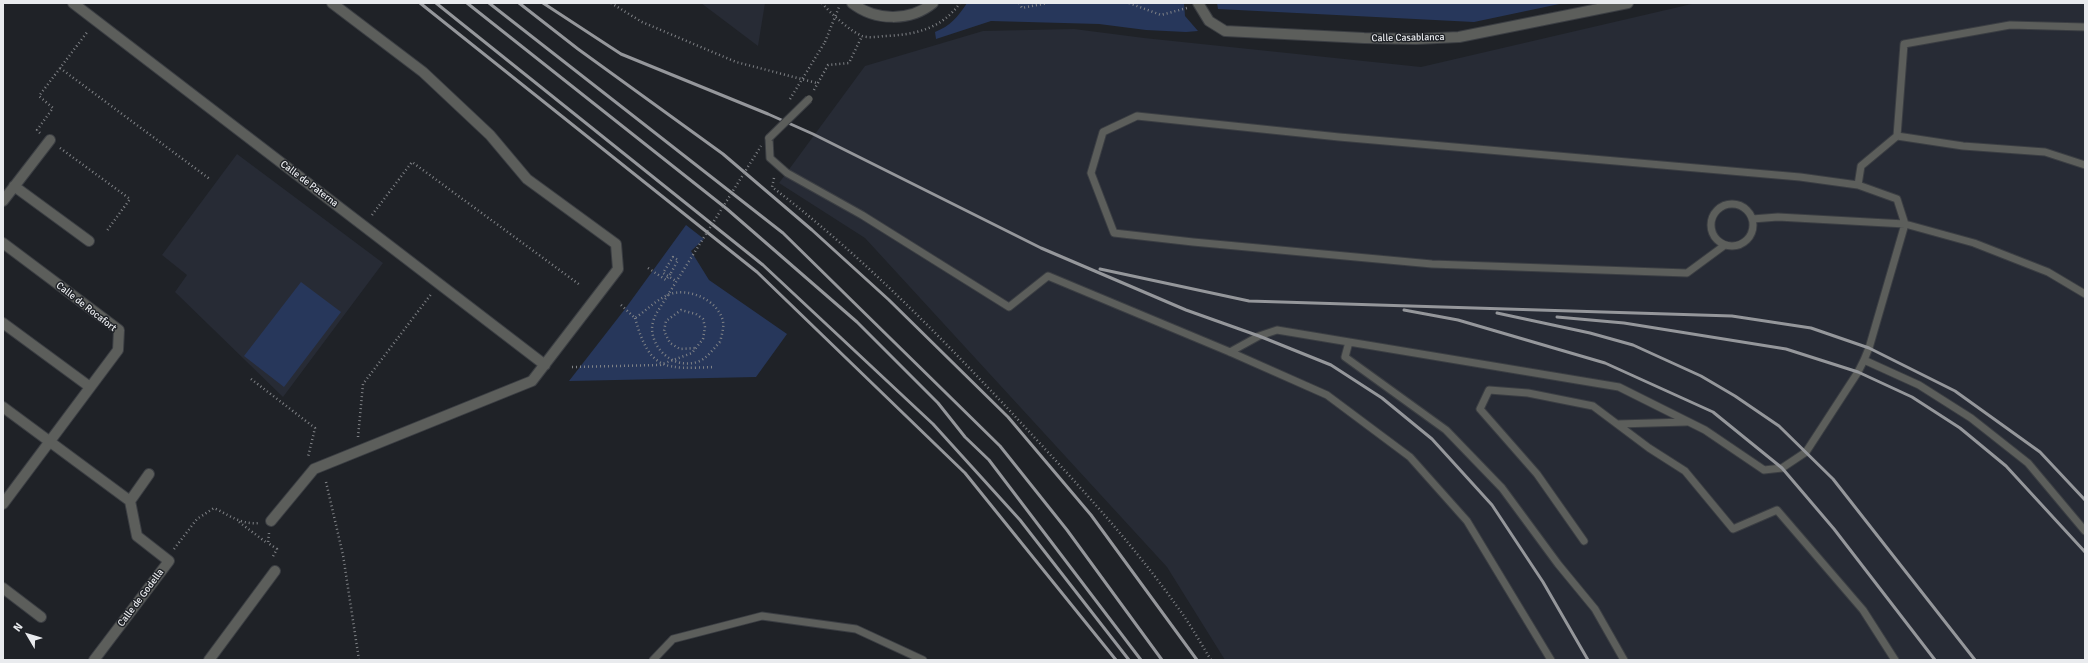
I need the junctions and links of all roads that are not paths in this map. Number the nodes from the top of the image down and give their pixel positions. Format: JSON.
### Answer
{"nodes":[{"id":1,"x":73,"y":3,"type":"edge"},
{"id":2,"x":332,"y":3,"type":"edge"},
{"id":3,"x":852,"y":3,"type":"edge"},
{"id":4,"x":933,"y":3,"type":"edge"},
{"id":5,"x":1628,"y":3,"type":"edge"},
{"id":6,"x":1198,"y":4,"type":"edge"},
{"id":7,"x":2085,"y":28,"type":"edge"},
{"id":8,"x":809,"y":99,"type":"dead end"},
{"id":9,"x":1897,"y":136,"type":"junction"},
{"id":10,"x":50,"y":140,"type":"road end"},
{"id":11,"x":2085,"y":165,"type":"edge"},
{"id":12,"x":1858,"y":185,"type":"junction"},
{"id":13,"x":14,"y":186,"type":"junction"},
{"id":14,"x":3,"y":201,"type":"edge"},
{"id":15,"x":1752,"y":219,"type":"junction"},
{"id":16,"x":1905,"y":224,"type":"junction"},
{"id":17,"x":89,"y":241,"type":"dead end"},
{"id":18,"x":3,"y":243,"type":"edge"},
{"id":19,"x":1725,"y":245,"type":"junction"},
{"id":20,"x":2085,"y":294,"type":"edge"},
{"id":21,"x":3,"y":323,"type":"edge"},
{"id":22,"x":1349,"y":342,"type":"junction"},
{"id":23,"x":1230,"y":352,"type":"junction"},
{"id":24,"x":1864,"y":360,"type":"junction"},
{"id":25,"x":545,"y":365,"type":"junction"},
{"id":26,"x":90,"y":387,"type":"junction"},
{"id":27,"x":3,"y":407,"type":"edge"},
{"id":28,"x":1688,"y":422,"type":"junction"},
{"id":29,"x":1618,"y":424,"type":"junction"},
{"id":30,"x":49,"y":442,"type":"junction"},
{"id":31,"x":148,"y":474,"type":"dead end"},
{"id":32,"x":4,"y":500,"type":"edge"},
{"id":33,"x":130,"y":501,"type":"junction"},
{"id":34,"x":271,"y":521,"type":"road end"},
{"id":35,"x":2085,"y":531,"type":"edge"},
{"id":36,"x":1584,"y":541,"type":"dead end"},
{"id":37,"x":275,"y":571,"type":"road end"},
{"id":38,"x":3,"y":588,"type":"edge"},
{"id":39,"x":41,"y":617,"type":"dead end"},
{"id":40,"x":94,"y":660,"type":"edge"},
{"id":41,"x":209,"y":660,"type":"edge"},
{"id":42,"x":653,"y":660,"type":"edge"},
{"id":43,"x":923,"y":660,"type":"edge"},
{"id":44,"x":1552,"y":660,"type":"edge"},
{"id":45,"x":1624,"y":660,"type":"edge"},
{"id":46,"x":1895,"y":660,"type":"edge"}],
"edges":[{"from":1,"to":25,"type":"street","name":"Calle de Paterna"},
{"from":2,"to":25,"type":"street"},
{"from":3,"to":4,"type":"street"},
{"from":5,"to":6,"type":"street","name":"Calle Casablanca"},
{"from":7,"to":9,"type":"lane"},
{"from":8,"to":23,"type":"lane","bridge":true},
{"from":9,"to":11,"type":"lane"},
{"from":9,"to":12,"type":"lane"},
{"from":10,"to":13,"type":"street"},
{"from":12,"to":16,"type":"lane"},
{"from":12,"to":19,"type":"lane"},
{"from":13,"to":14,"type":"street"},
{"from":13,"to":17,"type":"street"},
{"from":15,"to":16,"type":"lane"},
{"from":15,"to":19,"type":"lane"},
{"from":15,"to":19,"type":"lane"},
{"from":16,"to":20,"type":"lane"},
{"from":16,"to":24,"type":"lane"},
{"from":18,"to":26,"type":"street","name":"Calle de Rocafort"},
{"from":21,"to":26,"type":"street"},
{"from":22,"to":23,"type":"lane"},
{"from":22,"to":28,"type":"lane"},
{"from":22,"to":45,"type":"lane"},
{"from":23,"to":44,"type":"lane"},
{"from":24,"to":28,"type":"lane"},
{"from":24,"to":35,"type":"lane"},
{"from":25,"to":34,"type":"street"},
{"from":26,"to":30,"type":"street","name":"Calle de Rocafort"},
{"from":27,"to":30,"type":"street"},
{"from":28,"to":29,"type":"lane"},
{"from":29,"to":36,"type":"lane"},
{"from":29,"to":46,"type":"lane"},
{"from":30,"to":32,"type":"street","name":"Calle de Rocafort"},
{"from":30,"to":33,"type":"street"},
{"from":31,"to":33,"type":"street"},
{"from":33,"to":40,"type":"street","name":"Calle de Godella"},
{"from":37,"to":41,"type":"street"},
{"from":38,"to":39,"type":"street"},
{"from":42,"to":43,"type":"lane"}]}
